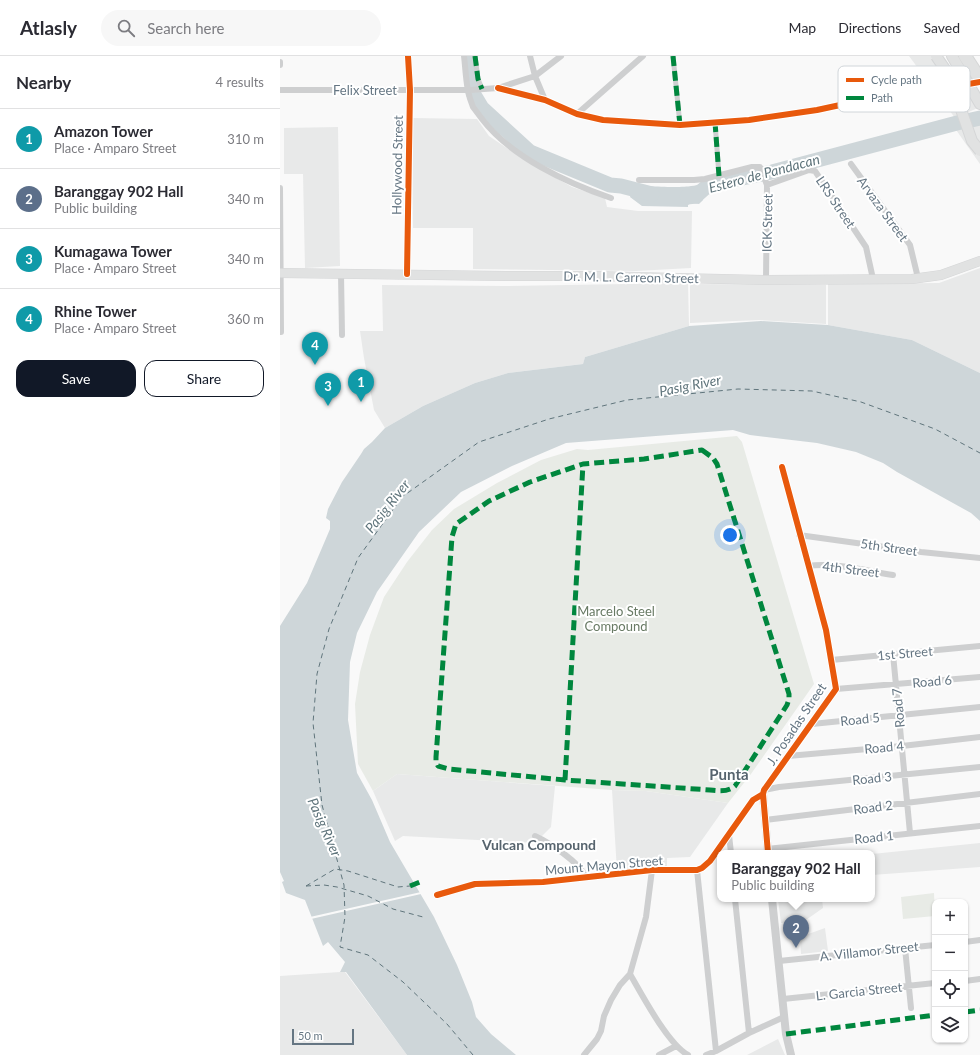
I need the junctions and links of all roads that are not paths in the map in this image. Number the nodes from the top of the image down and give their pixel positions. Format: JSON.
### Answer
{"nodes":[{"id":1,"x":408,"y":56,"type":"edge"},
{"id":2,"x":464,"y":56,"type":"edge"},
{"id":3,"x":476,"y":56,"type":"edge"},
{"id":4,"x":530,"y":56,"type":"edge"},
{"id":5,"x":561,"y":56,"type":"edge"},
{"id":6,"x":643,"y":56,"type":"edge"},
{"id":7,"x":673,"y":56,"type":"edge"},
{"id":8,"x":936,"y":56,"type":"edge"},
{"id":9,"x":952,"y":56,"type":"edge"},
{"id":10,"x":965,"y":56,"type":"edge"},
{"id":11,"x":969,"y":56,"type":"edge"},
{"id":12,"x":943,"y":66,"type":"edge"},
{"id":13,"x":961,"y":66,"type":"edge"},
{"id":14,"x":969,"y":66,"type":"edge"},
{"id":15,"x":970,"y":69,"type":"edge"},
{"id":16,"x":980,"y":73,"type":"edge"},
{"id":17,"x":535,"y":76,"type":"junction"},
{"id":18,"x":975,"y":82,"type":"edge"},
{"id":19,"x":980,"y":82,"type":"edge"},
{"id":20,"x":498,"y":88,"type":"junction"},
{"id":21,"x":481,"y":89,"type":"junction"},
{"id":22,"x":280,"y":90,"type":"edge"},
{"id":23,"x":410,"y":90,"type":"junction"},
{"id":24,"x":468,"y":90,"type":"junction"},
{"id":25,"x":545,"y":100,"type":"junction"},
{"id":26,"x":980,"y":104,"type":"edge"},
{"id":27,"x":838,"y":105,"type":"edge"},
{"id":28,"x":962,"y":112,"type":"edge"},
{"id":29,"x":577,"y":114,"type":"junction"},
{"id":30,"x":716,"y":122,"type":"junction"},
{"id":31,"x":680,"y":125,"type":"junction"},
{"id":32,"x":980,"y":152,"type":"edge"},
{"id":33,"x":851,"y":164,"type":"dead end"},
{"id":34,"x":719,"y":176,"type":"junction"},
{"id":35,"x":639,"y":180,"type":"dead end"},
{"id":36,"x":767,"y":185,"type":"junction"},
{"id":37,"x":280,"y":188,"type":"edge"},
{"id":38,"x":611,"y":198,"type":"dead end"},
{"id":39,"x":980,"y":260,"type":"edge"},
{"id":40,"x":280,"y":273,"type":"edge"},
{"id":41,"x":341,"y":274,"type":"junction"},
{"id":42,"x":406,"y":274,"type":"junction"},
{"id":43,"x":918,"y":278,"type":"junction"},
{"id":44,"x":873,"y":279,"type":"junction"},
{"id":45,"x":766,"y":280,"type":"junction"},
{"id":46,"x":281,"y":332,"type":"dead end"},
{"id":47,"x":342,"y":336,"type":"dead end"},
{"id":48,"x":782,"y":467,"type":"dead end"},
{"id":49,"x":799,"y":535,"type":"junction"},
{"id":50,"x":980,"y":558,"type":"edge"},
{"id":51,"x":808,"y":566,"type":"junction"},
{"id":52,"x":893,"y":575,"type":"dead end"},
{"id":53,"x":980,"y":646,"type":"edge"},
{"id":54,"x":893,"y":654,"type":"junction"},
{"id":55,"x":831,"y":660,"type":"junction"},
{"id":56,"x":980,"y":677,"type":"edge"},
{"id":57,"x":896,"y":684,"type":"junction"},
{"id":58,"x":836,"y":689,"type":"junction"},
{"id":59,"x":980,"y":707,"type":"edge"},
{"id":60,"x":899,"y":715,"type":"junction"},
{"id":61,"x":812,"y":724,"type":"junction"},
{"id":62,"x":980,"y":737,"type":"edge"},
{"id":63,"x":902,"y":746,"type":"junction"},
{"id":64,"x":788,"y":756,"type":"junction"},
{"id":65,"x":980,"y":767,"type":"edge"},
{"id":66,"x":905,"y":774,"type":"junction"},
{"id":67,"x":764,"y":792,"type":"junction"},
{"id":68,"x":980,"y":794,"type":"edge"},
{"id":69,"x":907,"y":803,"type":"junction"},
{"id":70,"x":765,"y":820,"type":"junction"},
{"id":71,"x":980,"y":826,"type":"edge"},
{"id":72,"x":910,"y":833,"type":"junction"},
{"id":73,"x":728,"y":835,"type":"junction"},
{"id":74,"x":535,"y":836,"type":"dead end"},
{"id":75,"x":717,"y":850,"type":"edge"},
{"id":76,"x":717,"y":850,"type":"edge"},
{"id":77,"x":730,"y":850,"type":"edge"},
{"id":78,"x":767,"y":850,"type":"edge"},
{"id":79,"x":775,"y":850,"type":"edge"},
{"id":80,"x":652,"y":870,"type":"junction"},
{"id":81,"x":697,"y":870,"type":"junction"},
{"id":82,"x":586,"y":877,"type":"junction"},
{"id":83,"x":437,"y":894,"type":"dead end"},
{"id":84,"x":735,"y":902,"type":"edge"},
{"id":85,"x":772,"y":902,"type":"edge"},
{"id":86,"x":980,"y":940,"type":"edge"},
{"id":87,"x":968,"y":942,"type":"edge"},
{"id":88,"x":932,"y":945,"type":"edge"},
{"id":89,"x":905,"y":948,"type":"junction"},
{"id":90,"x":779,"y":960,"type":"junction"},
{"id":91,"x":630,"y":974,"type":"junction"},
{"id":92,"x":980,"y":979,"type":"edge"},
{"id":93,"x":968,"y":981,"type":"edge"},
{"id":94,"x":932,"y":983,"type":"edge"},
{"id":95,"x":909,"y":985,"type":"junction"},
{"id":96,"x":783,"y":999,"type":"junction"},
{"id":97,"x":911,"y":1008,"type":"dead end"},
{"id":98,"x":784,"y":1017,"type":"junction"},
{"id":99,"x":749,"y":1033,"type":"junction"},
{"id":100,"x":676,"y":1046,"type":"junction"},
{"id":101,"x":716,"y":1051,"type":"junction"},
{"id":102,"x":584,"y":1055,"type":"edge"},
{"id":103,"x":659,"y":1055,"type":"edge"},
{"id":104,"x":688,"y":1055,"type":"edge"},
{"id":105,"x":706,"y":1055,"type":"edge"},
{"id":106,"x":791,"y":1055,"type":"edge"}],
"edges":[{"from":1,"to":23,"type":"street","name":"Hollywood Street"},
{"from":2,"to":24,"type":"street"},
{"from":3,"to":21,"type":"street"},
{"from":4,"to":17,"type":"street"},
{"from":5,"to":17,"type":"street","name":"Felix Street"},
{"from":6,"to":29,"type":"street"},
{"from":7,"to":31,"type":"street"},
{"from":8,"to":12,"type":"main road","bridge":true},
{"from":9,"to":13,"type":"main road"},
{"from":10,"to":14,"type":"highway"},
{"from":11,"to":16,"type":"highway"},
{"from":15,"to":18,"type":"highway"},
{"from":17,"to":20,"type":"street","name":"Felix Street"},
{"from":17,"to":25,"type":"street"},
{"from":18,"to":19,"type":"street","name":"Felix Street"},
{"from":18,"to":26,"type":"main road"},
{"from":20,"to":21,"type":"street","name":"Felix Street"},
{"from":20,"to":25,"type":"street","name":"Felix Street"},
{"from":21,"to":24,"type":"street","name":"Felix Street"},
{"from":22,"to":23,"type":"street","name":"Felix Street"},
{"from":23,"to":24,"type":"street","name":"Felix Street"},
{"from":23,"to":42,"type":"street","name":"Hollywood Street"},
{"from":24,"to":38,"type":"street"},
{"from":25,"to":29,"type":"street","name":"Felix Street"},
{"from":27,"to":30,"type":"street","name":"Felix Street"},
{"from":28,"to":32,"type":"main road","bridge":true},
{"from":29,"to":31,"type":"street","name":"Felix Street"},
{"from":30,"to":31,"type":"street","name":"Felix Street"},
{"from":30,"to":34,"type":"street"},
{"from":33,"to":43,"type":"street","name":"Arvaza Street"},
{"from":34,"to":35,"type":"street"},
{"from":34,"to":36,"type":"street","name":"ICK Street"},
{"from":36,"to":44,"type":"street","name":"LRS Street"},
{"from":36,"to":45,"type":"street","name":"ICK Street"},
{"from":37,"to":40,"type":"street"},
{"from":39,"to":43,"type":"main road","name":"Dr. M. L. Carreon Street"},
{"from":40,"to":41,"type":"main road","name":"Dr. M. L. Carreon Street"},
{"from":40,"to":46,"type":"street"},
{"from":41,"to":42,"type":"main road","name":"Dr. M. L. Carreon Street"},
{"from":41,"to":47,"type":"street"},
{"from":42,"to":45,"type":"main road","name":"Dr. M. L. Carreon Street"},
{"from":43,"to":44,"type":"main road","name":"Dr. M. L. Carreon Street"},
{"from":44,"to":45,"type":"main road","name":"Dr. M. L. Carreon Street"},
{"from":48,"to":49,"type":"street","name":"J. Posadas Street"},
{"from":49,"to":50,"type":"street","name":"5th Street"},
{"from":49,"to":51,"type":"street","name":"J. Posadas Street"},
{"from":51,"to":52,"type":"street","name":"4th Street"},
{"from":51,"to":55,"type":"street","name":"J. Posadas Street"},
{"from":53,"to":54,"type":"street","name":"1st Street"},
{"from":54,"to":55,"type":"street","name":"1st Street"},
{"from":54,"to":57,"type":"street","name":"Road 7"},
{"from":55,"to":58,"type":"street","name":"J. Posadas Street"},
{"from":56,"to":57,"type":"street","name":"Road 6"},
{"from":57,"to":58,"type":"street","name":"Road 6"},
{"from":57,"to":60,"type":"street","name":"Road 7"},
{"from":58,"to":61,"type":"street","name":"J. Posadas Street"},
{"from":59,"to":60,"type":"street","name":"Road 5"},
{"from":60,"to":61,"type":"street","name":"Road 5"},
{"from":60,"to":63,"type":"street","name":"Road 7"},
{"from":61,"to":64,"type":"street","name":"J. Posadas Street"},
{"from":62,"to":63,"type":"street","name":"Road 4"},
{"from":63,"to":64,"type":"street","name":"Road 4"},
{"from":63,"to":66,"type":"street","name":"Road 7"},
{"from":64,"to":67,"type":"street","name":"J. Posadas Street"},
{"from":65,"to":66,"type":"street","name":"Road 3"},
{"from":66,"to":67,"type":"street","name":"Road 3"},
{"from":66,"to":69,"type":"street","name":"Road 7"},
{"from":67,"to":70,"type":"street"},
{"from":67,"to":73,"type":"street"},
{"from":68,"to":69,"type":"street","name":"Road 2"},
{"from":69,"to":70,"type":"street","name":"Road 2"},
{"from":69,"to":72,"type":"street","name":"Road 7"},
{"from":70,"to":78,"type":"street"},
{"from":71,"to":72,"type":"street","name":"Road 1"},
{"from":72,"to":79,"type":"street","name":"Road 1"},
{"from":73,"to":76,"type":"street"},
{"from":73,"to":77,"type":"street"},
{"from":74,"to":82,"type":"street"},
{"from":75,"to":81,"type":"street"},
{"from":80,"to":81,"type":"street","name":"Mount Mayon Street"},
{"from":80,"to":82,"type":"street","name":"Mount Mayon Street"},
{"from":80,"to":91,"type":"street"},
{"from":81,"to":101,"type":"street"},
{"from":82,"to":83,"type":"street","name":"Mount Mayon Street"},
{"from":84,"to":99,"type":"street"},
{"from":85,"to":90,"type":"street"},
{"from":86,"to":87,"type":"street"},
{"from":88,"to":89,"type":"street","name":"A. Villamor Street"},
{"from":89,"to":90,"type":"street","name":"A. Villamor Street"},
{"from":89,"to":95,"type":"street"},
{"from":90,"to":96,"type":"street"},
{"from":91,"to":100,"type":"street"},
{"from":91,"to":102,"type":"street"},
{"from":92,"to":93,"type":"street"},
{"from":94,"to":95,"type":"street","name":"L. Garcia Street"},
{"from":95,"to":96,"type":"street","name":"L. Garcia Street"},
{"from":95,"to":97,"type":"street"},
{"from":96,"to":98,"type":"street"},
{"from":98,"to":99,"type":"street"},
{"from":98,"to":106,"type":"street"},
{"from":99,"to":101,"type":"street"},
{"from":100,"to":103,"type":"street"},
{"from":100,"to":104,"type":"street"},
{"from":101,"to":105,"type":"street"}]}
